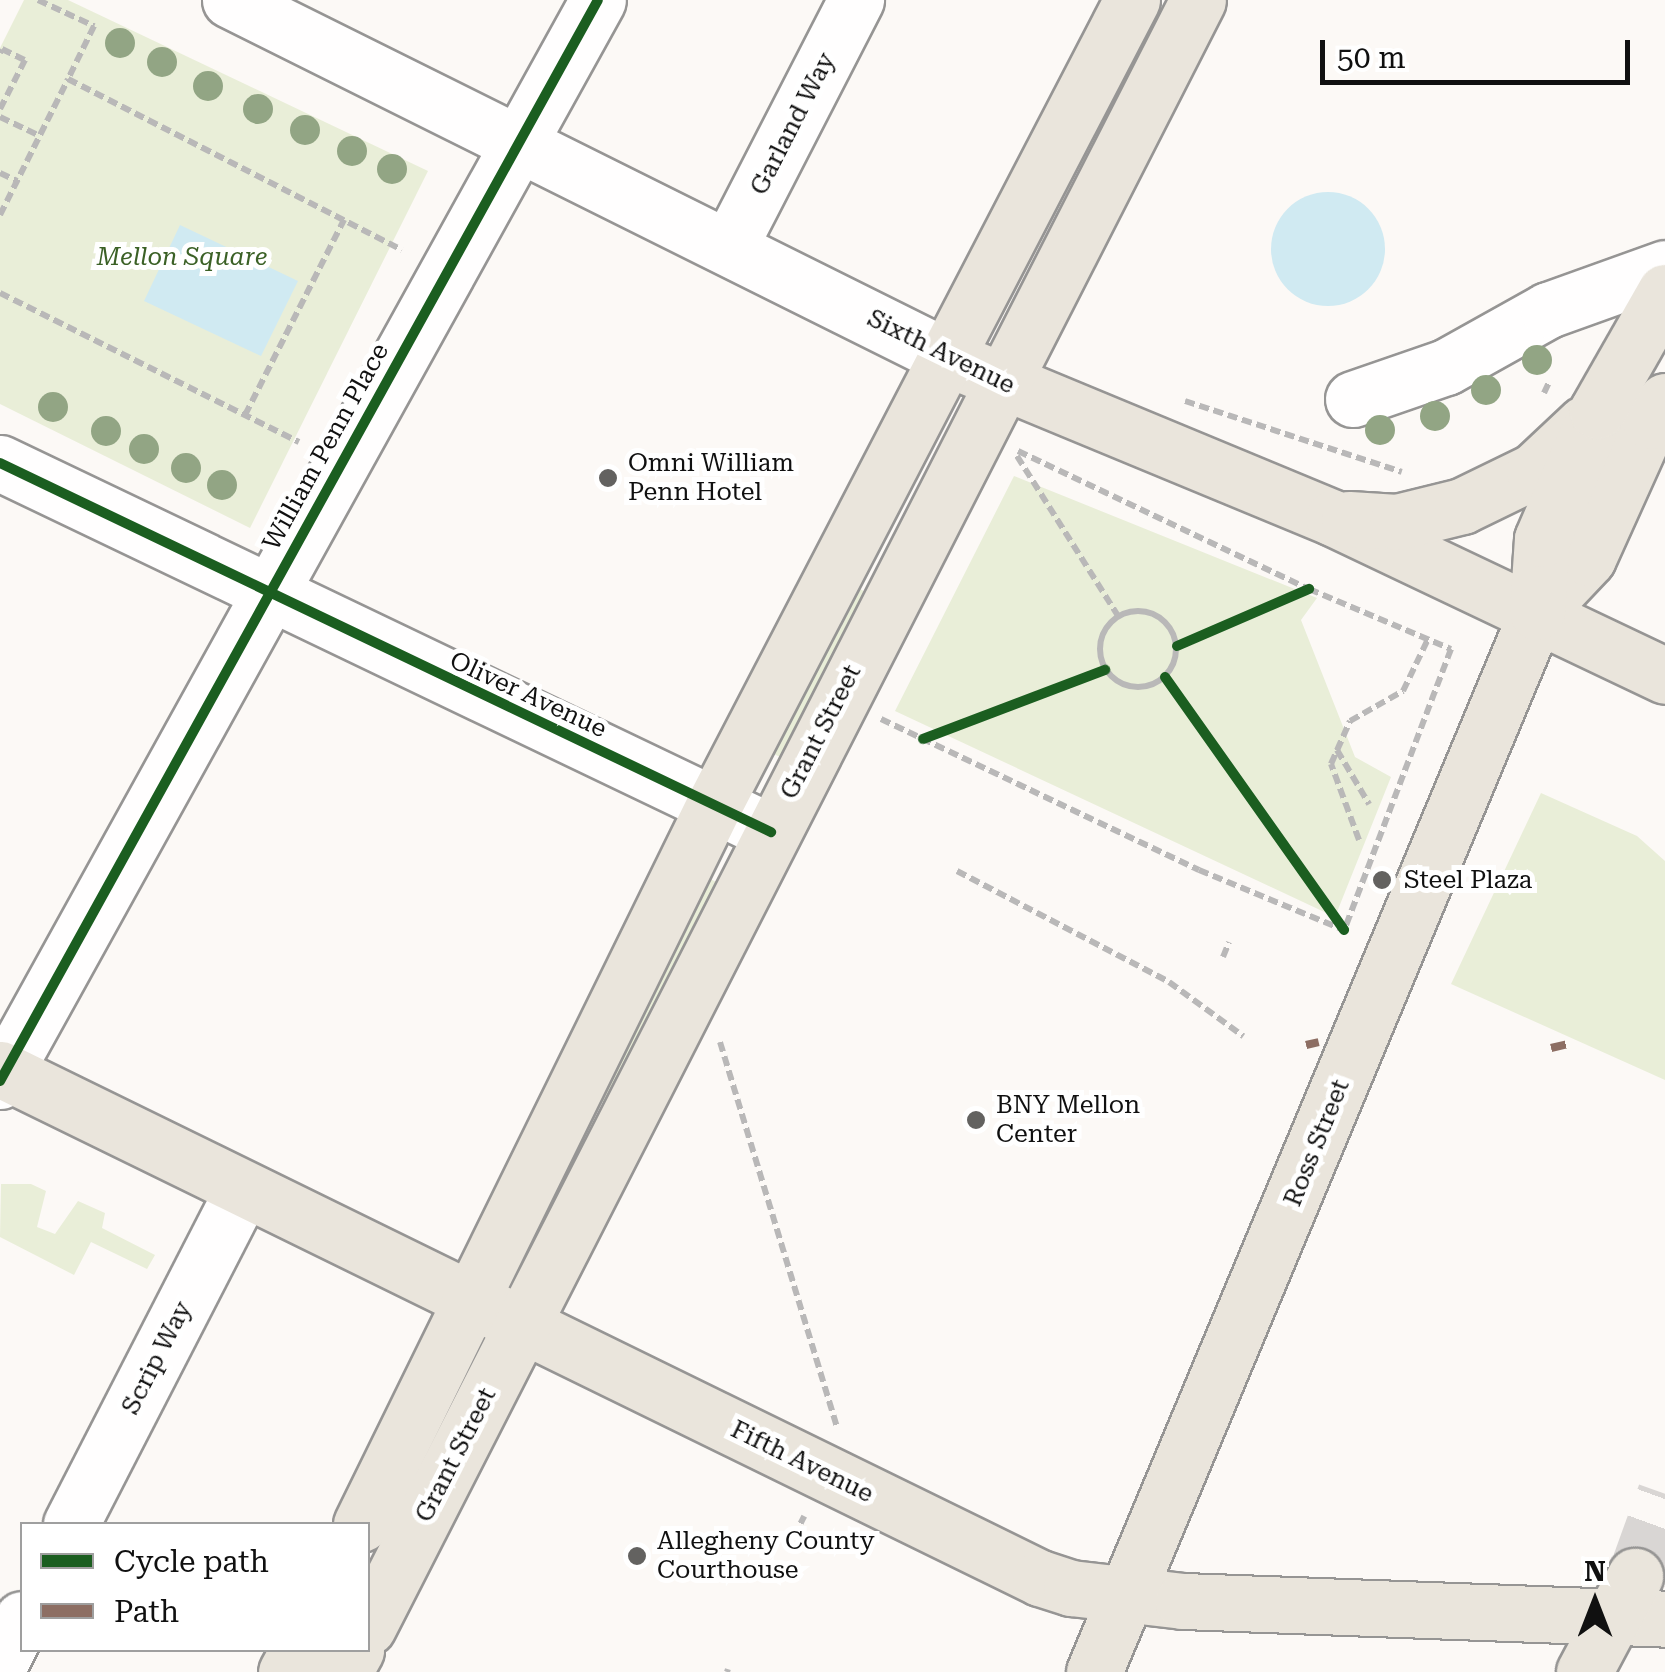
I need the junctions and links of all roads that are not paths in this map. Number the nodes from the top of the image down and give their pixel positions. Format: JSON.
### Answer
{"nodes":[{"id":1,"x":598,"y":0,"type":"edge"},
{"id":2,"x":856,"y":0,"type":"edge"},
{"id":3,"x":1132,"y":0,"type":"edge"},
{"id":4,"x":1198,"y":0,"type":"edge"},
{"id":5,"x":259,"y":6,"type":"edge"},
{"id":6,"x":519,"y":142,"type":"junction"},
{"id":7,"x":730,"y":248,"type":"junction"},
{"id":8,"x":1665,"y":268,"type":"edge"},
{"id":9,"x":1665,"y":292,"type":"edge"},
{"id":10,"x":949,"y":358,"type":"junction"},
{"id":11,"x":999,"y":382,"type":"junction"},
{"id":12,"x":1352,"y":399,"type":"dead end"},
{"id":13,"x":1665,"y":401,"type":"edge"},
{"id":14,"x":1597,"y":411,"type":"junction"},
{"id":15,"x":0,"y":463,"type":"edge"},
{"id":16,"x":1333,"y":518,"type":"junction"},
{"id":17,"x":268,"y":594,"type":"junction"},
{"id":18,"x":1538,"y":612,"type":"junction"},
{"id":19,"x":1665,"y":676,"type":"edge"},
{"id":20,"x":714,"y":805,"type":"junction"},
{"id":21,"x":771,"y":832,"type":"junction"},
{"id":22,"x":2,"y":1074,"type":"edge"},
{"id":23,"x":242,"y":1191,"type":"junction"},
{"id":24,"x":473,"y":1303,"type":"junction"},
{"id":25,"x":522,"y":1327,"type":"junction"},
{"id":26,"x":72,"y":1522,"type":"edge"},
{"id":27,"x":362,"y":1522,"type":"edge"},
{"id":28,"x":1129,"y":1595,"type":"junction"},
{"id":29,"x":1637,"y":1604,"type":"edge"},
{"id":30,"x":370,"y":1622,"type":"edge"},
{"id":31,"x":20,"y":1623,"type":"edge"},
{"id":32,"x":0,"y":1663,"type":"edge"},
{"id":33,"x":1094,"y":1672,"type":"edge"},
{"id":34,"x":1584,"y":1672,"type":"edge"}],
"edges":[{"from":1,"to":6,"type":"street","name":"William Penn Place"},
{"from":2,"to":7,"type":"street","name":"Garland Way"},
{"from":3,"to":10,"type":"main road"},
{"from":4,"to":11,"type":"main road","name":"Grant Street"},
{"from":5,"to":6,"type":"street","name":"Sixth Avenue"},
{"from":6,"to":7,"type":"street","name":"Sixth Avenue"},
{"from":6,"to":17,"type":"street","name":"William Penn Place"},
{"from":7,"to":10,"type":"street","name":"Sixth Avenue"},
{"from":8,"to":12,"type":"street"},
{"from":9,"to":14,"type":"main road"},
{"from":10,"to":11,"type":"main road","name":"Sixth Avenue"},
{"from":10,"to":20,"type":"main road"},
{"from":11,"to":16,"type":"main road","name":"Sixth Avenue"},
{"from":11,"to":21,"type":"main road","name":"Grant Street"},
{"from":13,"to":18,"type":"main road"},
{"from":14,"to":16,"type":"main road"},
{"from":14,"to":18,"type":"main road"},
{"from":15,"to":17,"type":"street","name":"Oliver Avenue"},
{"from":16,"to":18,"type":"main road","name":"Sixth Avenue"},
{"from":17,"to":20,"type":"street","name":"Oliver Avenue"},
{"from":17,"to":22,"type":"street","name":"William Penn Place"},
{"from":18,"to":19,"type":"main road","name":"Sixth Avenue"},
{"from":18,"to":28,"type":"main road","name":"Ross Street"},
{"from":20,"to":21,"type":"street","name":"Oliver Avenue"},
{"from":20,"to":24,"type":"main road"},
{"from":21,"to":25,"type":"main road","name":"Grant Street"},
{"from":22,"to":23,"type":"main road","name":"Fifth Avenue"},
{"from":23,"to":24,"type":"main road","name":"Fifth Avenue"},
{"from":23,"to":26,"type":"street","name":"Scrip Way"},
{"from":24,"to":25,"type":"main road","name":"Fifth Avenue"},
{"from":24,"to":27,"type":"main road"},
{"from":25,"to":28,"type":"main road","name":"Fifth Avenue"},
{"from":25,"to":30,"type":"main road","name":"Grant Street"},
{"from":28,"to":29,"type":"main road","name":"Fifth Avenue"},
{"from":28,"to":33,"type":"main road","name":"Ross Street"},
{"from":29,"to":34,"type":"main road"},
{"from":31,"to":32,"type":"street"}]}
